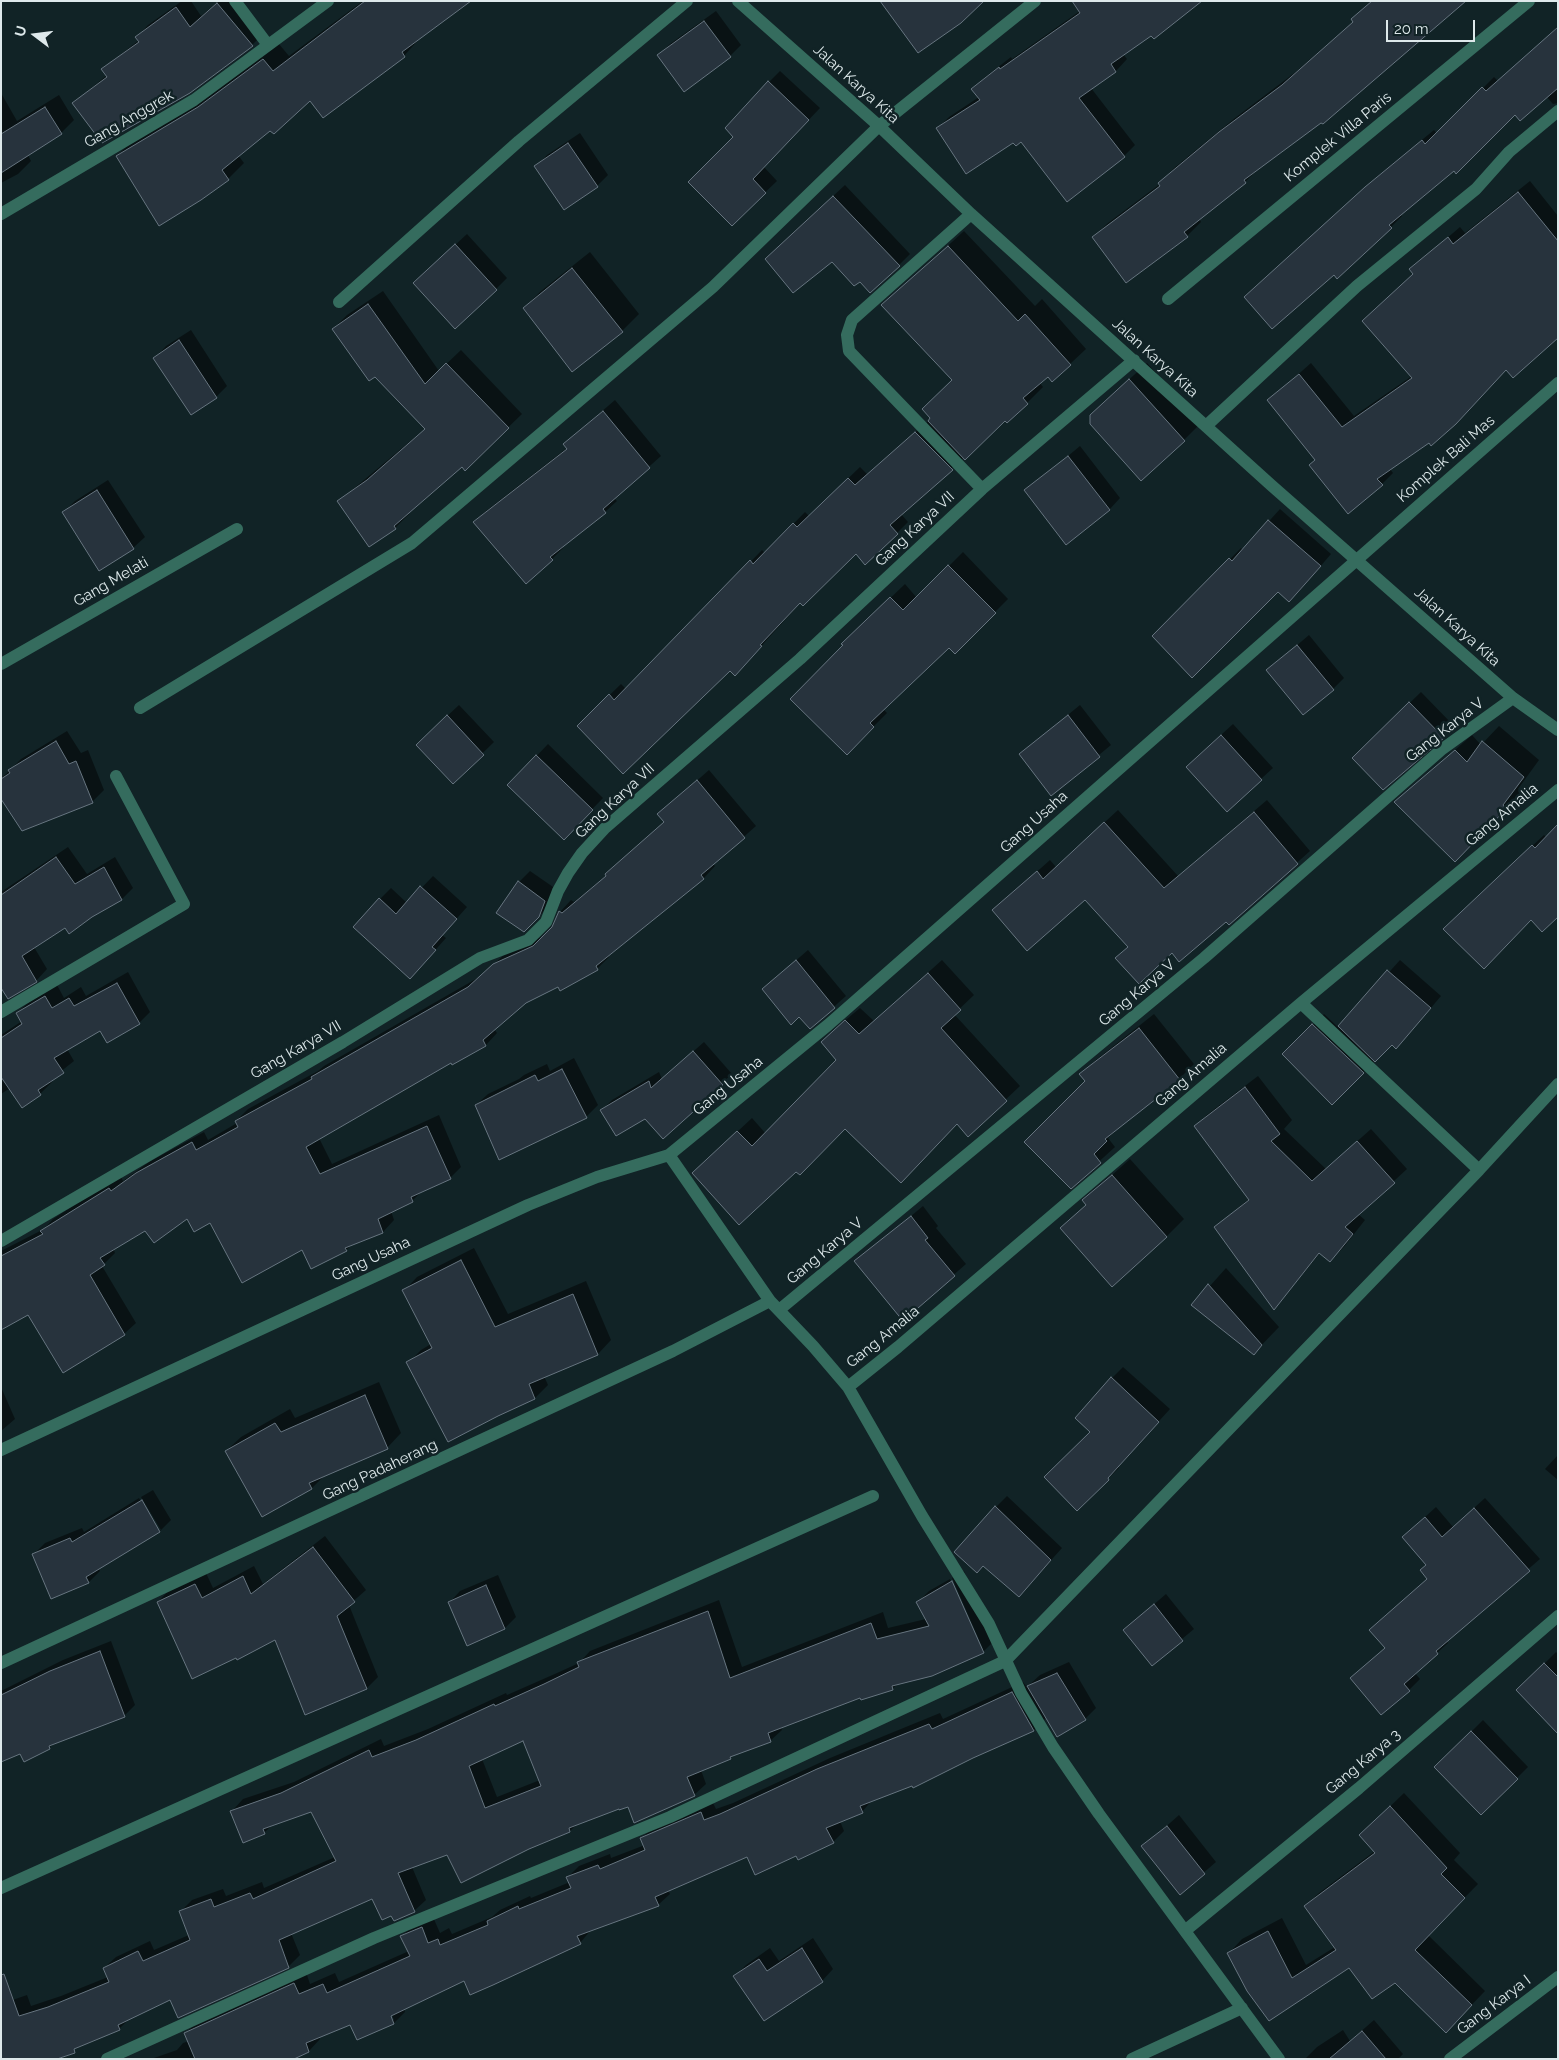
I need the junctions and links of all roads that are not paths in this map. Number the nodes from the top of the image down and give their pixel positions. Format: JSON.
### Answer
{"nodes":[{"id":1,"x":235,"y":1,"type":"edge"},
{"id":2,"x":328,"y":1,"type":"edge"},
{"id":3,"x":687,"y":1,"type":"edge"},
{"id":4,"x":738,"y":1,"type":"edge"},
{"id":5,"x":1035,"y":1,"type":"edge"},
{"id":6,"x":1529,"y":1,"type":"edge"},
{"id":7,"x":268,"y":46,"type":"junction"},
{"id":8,"x":1558,"y":111,"type":"edge"},
{"id":9,"x":879,"y":126,"type":"junction"},
{"id":10,"x":1,"y":214,"type":"edge"},
{"id":11,"x":970,"y":214,"type":"junction"},
{"id":12,"x":1168,"y":299,"type":"dead end"},
{"id":13,"x":339,"y":302,"type":"dead end"},
{"id":14,"x":1134,"y":360,"type":"junction"},
{"id":15,"x":1558,"y":383,"type":"edge"},
{"id":16,"x":1206,"y":426,"type":"junction"},
{"id":17,"x":982,"y":488,"type":"junction"},
{"id":18,"x":236,"y":529,"type":"dead end"},
{"id":19,"x":1356,"y":559,"type":"junction"},
{"id":20,"x":1,"y":664,"type":"edge"},
{"id":21,"x":1513,"y":698,"type":"junction"},
{"id":22,"x":140,"y":708,"type":"dead end"},
{"id":23,"x":1558,"y":730,"type":"edge"},
{"id":24,"x":116,"y":776,"type":"dead end"},
{"id":25,"x":1558,"y":790,"type":"edge"},
{"id":26,"x":1301,"y":1003,"type":"junction"},
{"id":27,"x":1,"y":1012,"type":"edge"},
{"id":28,"x":1558,"y":1084,"type":"edge"},
{"id":29,"x":669,"y":1155,"type":"junction"},
{"id":30,"x":1479,"y":1170,"type":"junction"},
{"id":31,"x":1,"y":1241,"type":"edge"},
{"id":32,"x":774,"y":1306,"type":"junction"},
{"id":33,"x":848,"y":1387,"type":"junction"},
{"id":34,"x":1,"y":1450,"type":"edge"},
{"id":35,"x":873,"y":1496,"type":"dead end"},
{"id":36,"x":1558,"y":1616,"type":"edge"},
{"id":37,"x":1005,"y":1661,"type":"junction"},
{"id":38,"x":1,"y":1663,"type":"edge"},
{"id":39,"x":1,"y":1888,"type":"edge"},
{"id":40,"x":1186,"y":1930,"type":"junction"},
{"id":41,"x":1558,"y":1978,"type":"edge"},
{"id":42,"x":1242,"y":2008,"type":"junction"},
{"id":43,"x":107,"y":2059,"type":"edge"},
{"id":44,"x":1132,"y":2059,"type":"edge"},
{"id":45,"x":1279,"y":2059,"type":"edge"},
{"id":46,"x":1450,"y":2059,"type":"edge"}],
"edges":[{"from":1,"to":7,"type":"street"},
{"from":2,"to":7,"type":"street","name":"Gang Anggrek"},
{"from":3,"to":13,"type":"street"},
{"from":4,"to":9,"type":"street","name":"Jalan Karya Kita"},
{"from":5,"to":9,"type":"street"},
{"from":6,"to":12,"type":"street","name":"Komplek Villa Paris"},
{"from":7,"to":10,"type":"street","name":"Gang Anggrek"},
{"from":8,"to":16,"type":"street"},
{"from":9,"to":11,"type":"street","name":"Jalan Karya Kita"},
{"from":9,"to":22,"type":"street"},
{"from":11,"to":14,"type":"street","name":"Jalan Karya Kita"},
{"from":11,"to":17,"type":"street"},
{"from":14,"to":16,"type":"street","name":"Jalan Karya Kita"},
{"from":14,"to":17,"type":"street","name":"Gang Karya VII"},
{"from":15,"to":19,"type":"street","name":"Komplek Bali Mas"},
{"from":16,"to":19,"type":"street","name":"Jalan Karya Kita"},
{"from":17,"to":31,"type":"street","name":"Gang Karya VII"},
{"from":18,"to":20,"type":"street","name":"Gang Melati"},
{"from":19,"to":21,"type":"street","name":"Jalan Karya Kita"},
{"from":19,"to":29,"type":"street","name":"Gang Usaha"},
{"from":21,"to":23,"type":"street","name":"Jalan Karya Kita"},
{"from":21,"to":32,"type":"street","name":"Gang Karya V"},
{"from":24,"to":27,"type":"street"},
{"from":25,"to":26,"type":"street","name":"Gang Amalia"},
{"from":26,"to":30,"type":"street"},
{"from":26,"to":33,"type":"street","name":"Gang Amalia"},
{"from":28,"to":30,"type":"street"},
{"from":29,"to":32,"type":"street"},
{"from":29,"to":34,"type":"street","name":"Gang Usaha"},
{"from":30,"to":37,"type":"street"},
{"from":32,"to":33,"type":"street"},
{"from":32,"to":38,"type":"street","name":"Gang Padaherang"},
{"from":33,"to":37,"type":"street"},
{"from":35,"to":39,"type":"street"},
{"from":36,"to":40,"type":"street","name":"Gang Karya 3"},
{"from":37,"to":40,"type":"street"},
{"from":37,"to":43,"type":"street"},
{"from":40,"to":42,"type":"street"},
{"from":41,"to":46,"type":"street","name":"Gang Karya I"},
{"from":42,"to":44,"type":"street"},
{"from":42,"to":45,"type":"street"}]}
